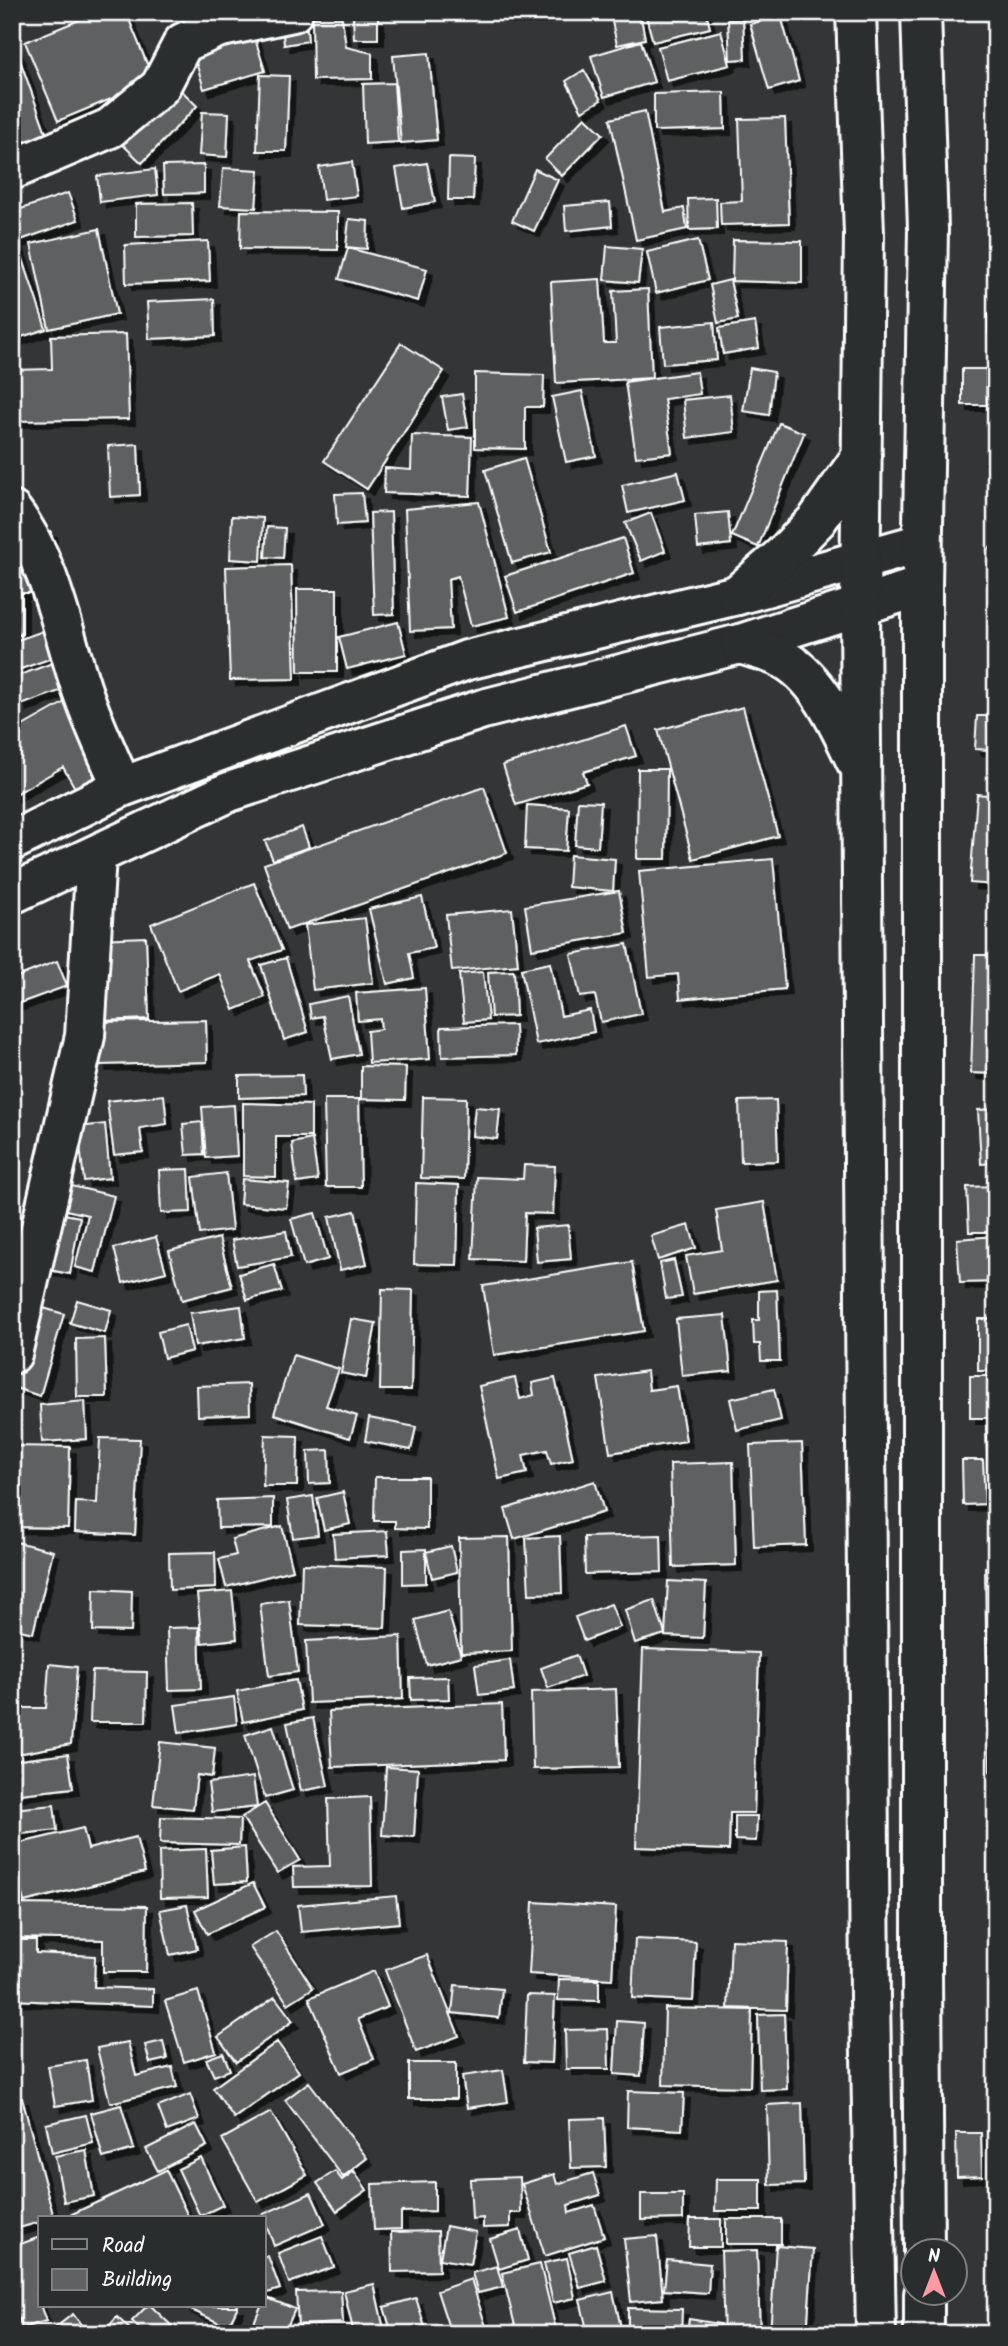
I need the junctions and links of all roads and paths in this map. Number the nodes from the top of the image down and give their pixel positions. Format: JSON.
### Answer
{"nodes":[{"id":1,"x":293,"y":12,"type":"edge"},
{"id":2,"x":856,"y":12,"type":"edge"},
{"id":3,"x":921,"y":12,"type":"edge"},
{"id":4,"x":12,"y":170,"type":"edge"},
{"id":5,"x":862,"y":456,"type":"junction"},
{"id":6,"x":12,"y":511,"type":"edge"},
{"id":7,"x":922,"y":543,"type":"junction"},
{"id":8,"x":861,"y":559,"type":"junction"},
{"id":9,"x":922,"y":586,"type":"junction"},
{"id":10,"x":737,"y":595,"type":"junction"},
{"id":11,"x":860,"y":607,"type":"junction"},
{"id":12,"x":740,"y":644,"type":"junction"},
{"id":13,"x":861,"y":773,"type":"junction"},
{"id":14,"x":122,"y":786,"type":"junction"},
{"id":15,"x":12,"y":841,"type":"edge"},
{"id":16,"x":96,"y":855,"type":"junction"},
{"id":17,"x":12,"y":894,"type":"edge"},
{"id":18,"x":12,"y":1354,"type":"edge"},
{"id":19,"x":924,"y":2238,"type":"edge"},
{"id":20,"x":924,"y":2308,"type":"edge"},
{"id":21,"x":876,"y":2334,"type":"edge"},
{"id":22,"x":924,"y":2334,"type":"edge"}],
"edges":[{"from":1,"to":4,"type":"main road"},
{"from":2,"to":5,"type":"main road"},
{"from":3,"to":7,"type":"main road"},
{"from":5,"to":8,"type":"main road"},
{"from":5,"to":10,"type":"main road"},
{"from":6,"to":14,"type":"main road"},
{"from":7,"to":8,"type":"main road"},
{"from":7,"to":9,"type":"main road"},
{"from":8,"to":10,"type":"main road"},
{"from":8,"to":11,"type":"main road"},
{"from":9,"to":11,"type":"main road"},
{"from":9,"to":19,"type":"main road"},
{"from":10,"to":14,"type":"main road"},
{"from":11,"to":12,"type":"main road"},
{"from":11,"to":13,"type":"main road"},
{"from":12,"to":13,"type":"main road"},
{"from":12,"to":16,"type":"main road"},
{"from":13,"to":21,"type":"main road"},
{"from":14,"to":15,"type":"main road"},
{"from":16,"to":17,"type":"main road"},
{"from":16,"to":18,"type":"main road"},
{"from":20,"to":22,"type":"main road"}]}
